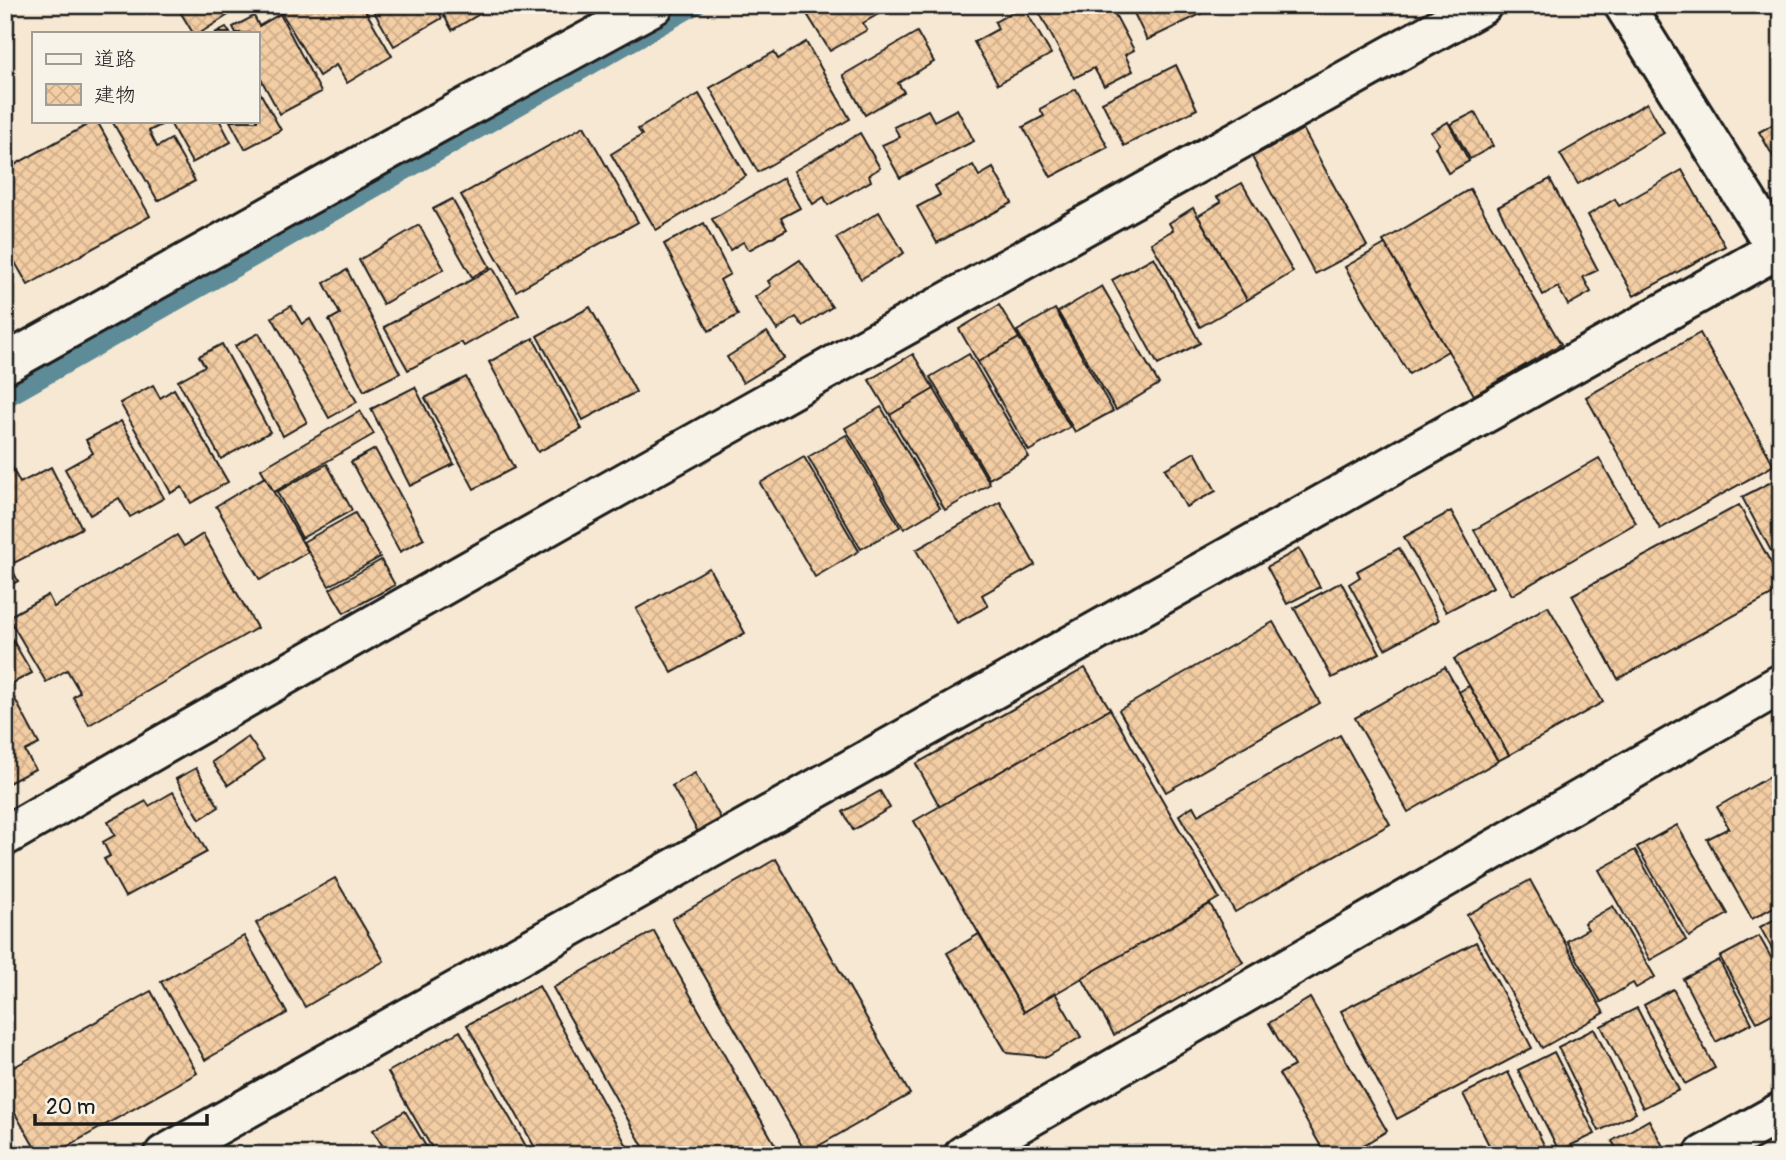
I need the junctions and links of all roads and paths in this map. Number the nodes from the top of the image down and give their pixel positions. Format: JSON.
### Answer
{"nodes":[{"id":1,"x":654,"y":5,"type":"edge"},
{"id":2,"x":1482,"y":5,"type":"edge"},
{"id":3,"x":1624,"y":5,"type":"edge"},
{"id":4,"x":1780,"y":251,"type":"edge"},
{"id":5,"x":5,"y":364,"type":"edge"},
{"id":6,"x":1781,"y":684,"type":"edge"},
{"id":7,"x":5,"y":836,"type":"edge"},
{"id":8,"x":1781,"y":1112,"type":"edge"},
{"id":9,"x":164,"y":1155,"type":"edge"},
{"id":10,"x":964,"y":1155,"type":"edge"},
{"id":11,"x":1704,"y":1155,"type":"edge"}],
"edges":[{"from":1,"to":5,"type":"street"},
{"from":2,"to":7,"type":"street"},
{"from":3,"to":4,"type":"street"},
{"from":4,"to":9,"type":"street"},
{"from":6,"to":10,"type":"street"},
{"from":8,"to":11,"type":"street"}]}
